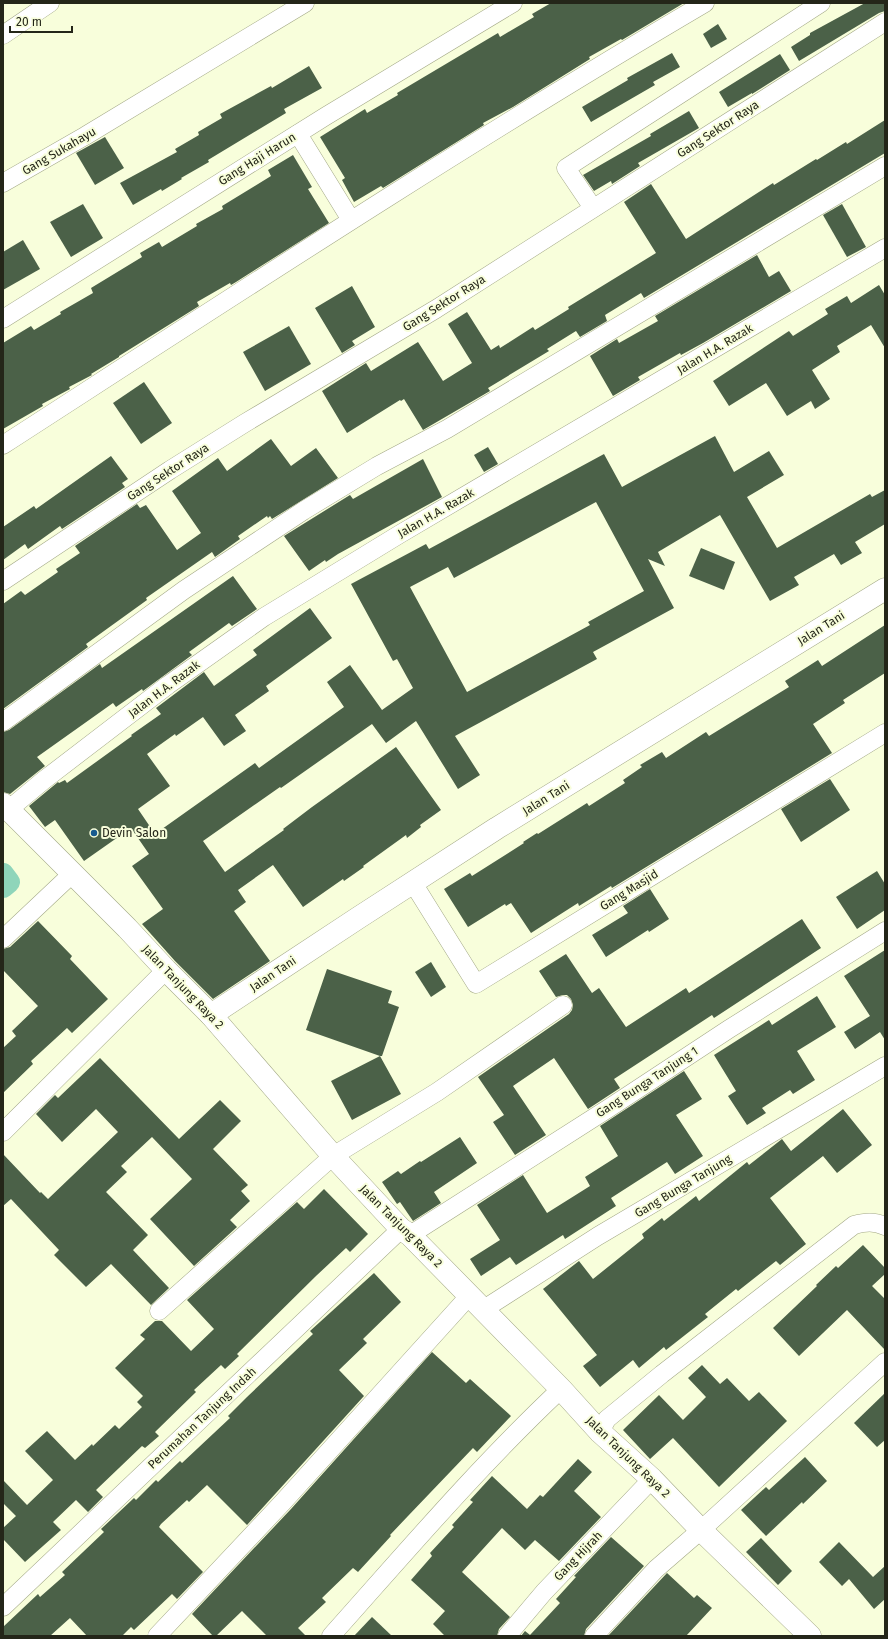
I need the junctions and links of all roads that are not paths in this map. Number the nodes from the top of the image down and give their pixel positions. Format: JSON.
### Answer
{"nodes":[{"id":1,"x":50,"y":3,"type":"edge"},
{"id":2,"x":305,"y":3,"type":"edge"},
{"id":3,"x":513,"y":3,"type":"edge"},
{"id":4,"x":705,"y":3,"type":"edge"},
{"id":5,"x":821,"y":3,"type":"edge"},
{"id":6,"x":885,"y":22,"type":"edge"},
{"id":7,"x":3,"y":35,"type":"edge"},
{"id":8,"x":298,"y":134,"type":"junction"},
{"id":9,"x":885,"y":166,"type":"edge"},
{"id":10,"x":3,"y":183,"type":"edge"},
{"id":11,"x":593,"y":208,"type":"junction"},
{"id":12,"x":351,"y":220,"type":"junction"},
{"id":13,"x":885,"y":248,"type":"edge"},
{"id":14,"x":3,"y":319,"type":"edge"},
{"id":15,"x":3,"y":445,"type":"edge"},
{"id":16,"x":3,"y":581,"type":"edge"},
{"id":17,"x":885,"y":589,"type":"edge"},
{"id":18,"x":3,"y":722,"type":"edge"},
{"id":19,"x":885,"y":733,"type":"edge"},
{"id":20,"x":6,"y":807,"type":"edge"},
{"id":21,"x":73,"y":873,"type":"junction"},
{"id":22,"x":413,"y":883,"type":"junction"},
{"id":23,"x":885,"y":931,"type":"edge"},
{"id":24,"x":3,"y":939,"type":"edge"},
{"id":25,"x":166,"y":970,"type":"junction"},
{"id":26,"x":563,"y":1006,"type":"dead end"},
{"id":27,"x":211,"y":1015,"type":"junction"},
{"id":28,"x":885,"y":1066,"type":"edge"},
{"id":29,"x":3,"y":1132,"type":"edge"},
{"id":30,"x":333,"y":1156,"type":"junction"},
{"id":31,"x":885,"y":1226,"type":"edge"},
{"id":32,"x":405,"y":1232,"type":"junction"},
{"id":33,"x":477,"y":1302,"type":"junction"},
{"id":34,"x":159,"y":1311,"type":"dead end"},
{"id":35,"x":885,"y":1362,"type":"edge"},
{"id":36,"x":562,"y":1389,"type":"junction"},
{"id":37,"x":600,"y":1432,"type":"junction"},
{"id":38,"x":652,"y":1479,"type":"junction"},
{"id":39,"x":701,"y":1530,"type":"junction"},
{"id":40,"x":3,"y":1607,"type":"edge"},
{"id":41,"x":157,"y":1636,"type":"edge"},
{"id":42,"x":331,"y":1636,"type":"edge"},
{"id":43,"x":507,"y":1636,"type":"edge"},
{"id":44,"x":594,"y":1636,"type":"edge"},
{"id":45,"x":810,"y":1636,"type":"edge"}],
"edges":[{"from":1,"to":7,"type":"street"},
{"from":2,"to":10,"type":"street","name":"Gang Sukahayu"},
{"from":3,"to":8,"type":"street","name":"Gang Haji Harun"},
{"from":4,"to":12,"type":"street"},
{"from":5,"to":11,"type":"street"},
{"from":6,"to":11,"type":"street","name":"Gang Sektor Raya"},
{"from":8,"to":12,"type":"street"},
{"from":8,"to":14,"type":"street","name":"Gang Haji Harun"},
{"from":9,"to":18,"type":"street"},
{"from":11,"to":16,"type":"street","name":"Gang Sektor Raya"},
{"from":12,"to":15,"type":"street"},
{"from":13,"to":20,"type":"street","name":"Jalan H.A. Razak"},
{"from":17,"to":22,"type":"street","name":"Jalan Tani"},
{"from":19,"to":22,"type":"street","name":"Gang Masjid"},
{"from":20,"to":21,"type":"street","name":"Jalan Tanjung Raya 2"},
{"from":21,"to":24,"type":"street"},
{"from":21,"to":25,"type":"street","name":"Jalan Tanjung Raya 2"},
{"from":22,"to":27,"type":"street","name":"Jalan Tani"},
{"from":23,"to":32,"type":"street","name":"Gang Bunga Tanjung 1"},
{"from":25,"to":27,"type":"street","name":"Jalan Tanjung Raya 2"},
{"from":25,"to":29,"type":"street"},
{"from":26,"to":30,"type":"street"},
{"from":27,"to":30,"type":"street","name":"Jalan Tanjung Raya 2"},
{"from":28,"to":33,"type":"street","name":"Gang Bunga Tanjung"},
{"from":30,"to":32,"type":"street","name":"Jalan Tanjung Raya 2"},
{"from":30,"to":34,"type":"street"},
{"from":31,"to":37,"type":"street"},
{"from":32,"to":33,"type":"street","name":"Jalan Tanjung Raya 2"},
{"from":32,"to":40,"type":"street","name":"Perumahan Tanjung Indah"},
{"from":33,"to":36,"type":"street","name":"Jalan Tanjung Raya 2"},
{"from":33,"to":41,"type":"street","name":"Gang Bunga Tanjung"},
{"from":35,"to":39,"type":"street"},
{"from":36,"to":37,"type":"street","name":"Jalan Tanjung Raya 2"},
{"from":36,"to":42,"type":"street"},
{"from":37,"to":38,"type":"street","name":"Jalan Tanjung Raya 2"},
{"from":38,"to":39,"type":"street","name":"Jalan Tanjung Raya 2"},
{"from":38,"to":43,"type":"street","name":"Gang Hijrah"},
{"from":39,"to":44,"type":"street"},
{"from":39,"to":45,"type":"street","name":"Jalan Tanjung Raya 2"}]}
